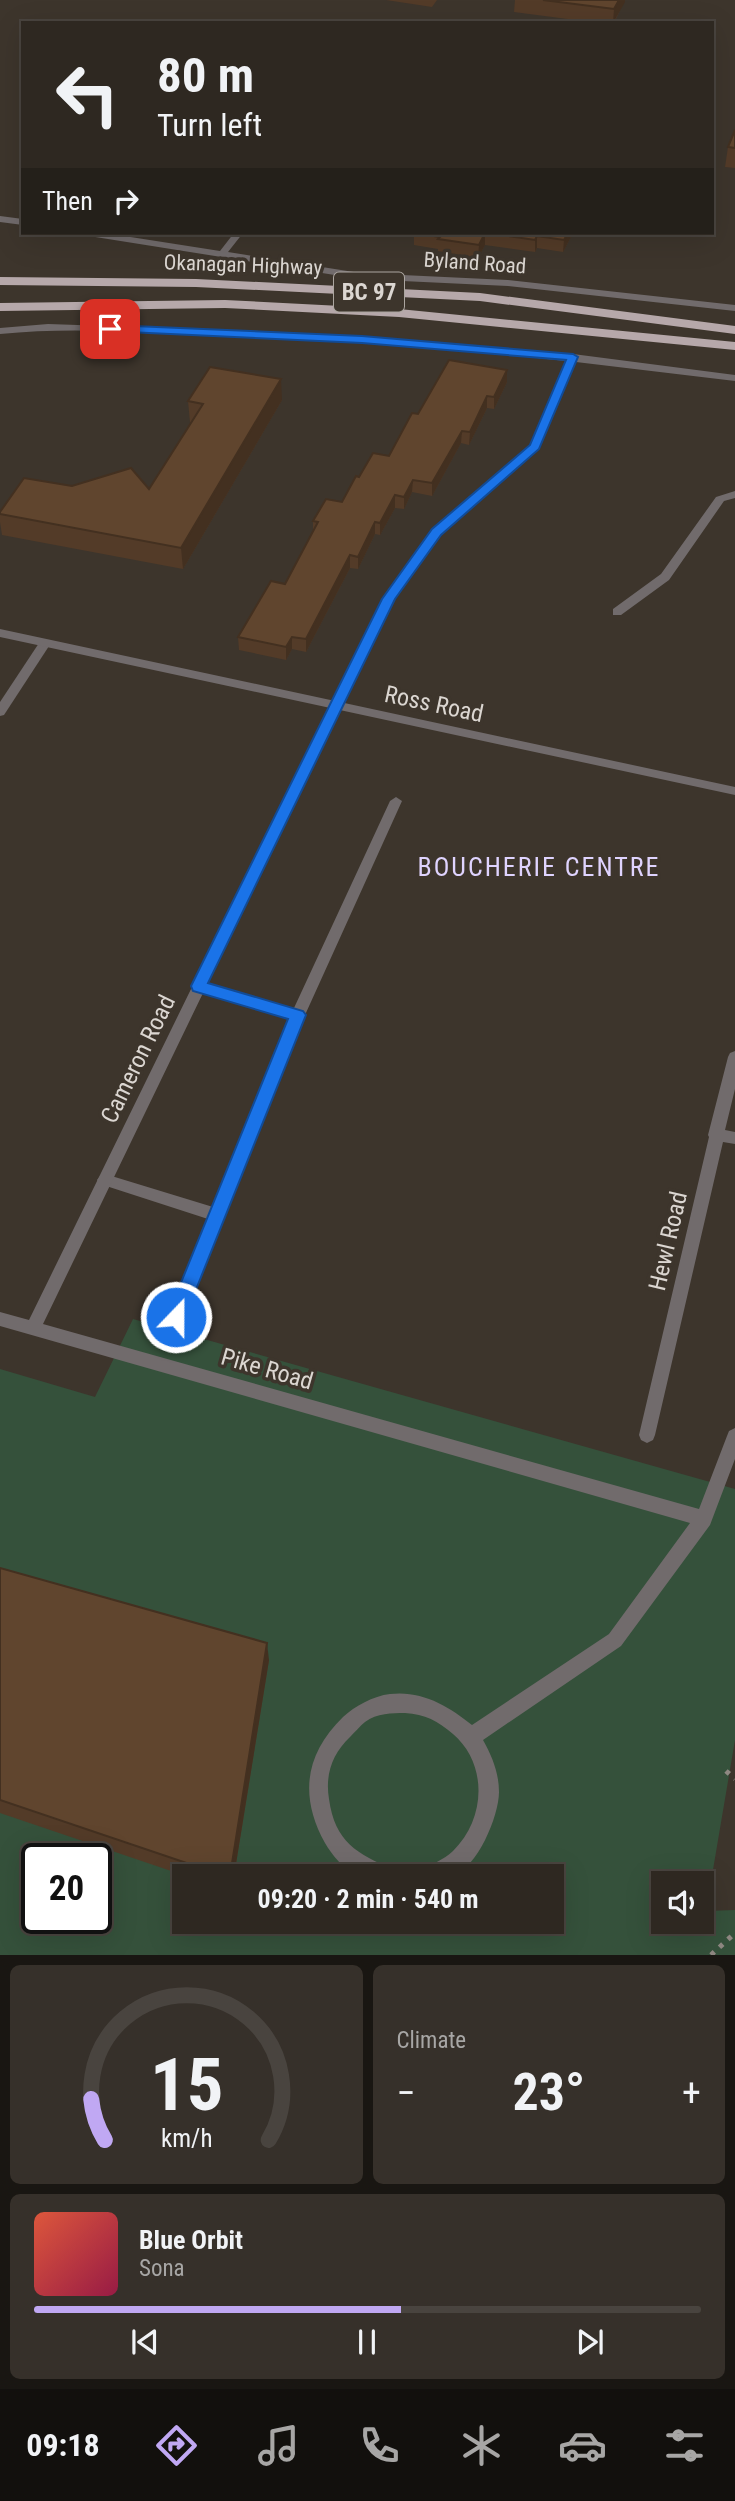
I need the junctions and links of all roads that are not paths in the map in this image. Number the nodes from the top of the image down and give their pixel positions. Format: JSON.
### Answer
{"nodes":[{"id":1,"x":0,"y":219,"type":"edge"},
{"id":2,"x":21,"y":222,"type":"edge"},
{"id":3,"x":102,"y":235,"type":"edge"},
{"id":4,"x":237,"y":235,"type":"edge"},
{"id":5,"x":222,"y":254,"type":"junction"},
{"id":6,"x":0,"y":281,"type":"edge"},
{"id":7,"x":0,"y":307,"type":"edge"},
{"id":8,"x":735,"y":308,"type":"edge"},
{"id":9,"x":735,"y":330,"type":"edge"},
{"id":10,"x":0,"y":331,"type":"edge"},
{"id":11,"x":735,"y":346,"type":"edge"},
{"id":12,"x":573,"y":357,"type":"junction"},
{"id":13,"x":735,"y":378,"type":"edge"},
{"id":14,"x":735,"y":494,"type":"edge"},
{"id":15,"x":617,"y":612,"type":"dead end"},
{"id":16,"x":0,"y":633,"type":"edge"},
{"id":17,"x":46,"y":643,"type":"junction"},
{"id":18,"x":335,"y":705,"type":"junction"},
{"id":19,"x":0,"y":712,"type":"edge"},
{"id":20,"x":735,"y":791,"type":"edge"},
{"id":21,"x":396,"y":801,"type":"dead end"},
{"id":22,"x":199,"y":986,"type":"junction"},
{"id":23,"x":298,"y":1015,"type":"junction"},
{"id":24,"x":735,"y":1057,"type":"edge"},
{"id":25,"x":715,"y":1135,"type":"junction"},
{"id":26,"x":735,"y":1138,"type":"edge"},
{"id":27,"x":105,"y":1180,"type":"junction"},
{"id":28,"x":218,"y":1215,"type":"junction"},
{"id":29,"x":176,"y":1317,"type":"dead end"},
{"id":30,"x":0,"y":1318,"type":"edge"},
{"id":31,"x":33,"y":1328,"type":"junction"},
{"id":32,"x":647,"y":1435,"type":"dead end"},
{"id":33,"x":735,"y":1436,"type":"edge"},
{"id":34,"x":704,"y":1519,"type":"junction"},
{"id":35,"x":472,"y":1736,"type":"junction"},
{"id":36,"x":358,"y":1864,"type":"edge"},
{"id":37,"x":451,"y":1864,"type":"edge"}],
"edges":[{"from":1,"to":2,"type":"street"},
{"from":3,"to":5,"type":"street","name":"Byland Road"},
{"from":4,"to":5,"type":"street"},
{"from":5,"to":8,"type":"street","name":"Byland Road"},
{"from":6,"to":9,"type":"highway","name":"Okanagan Highway","number":"BC 97"},
{"from":7,"to":11,"type":"highway","name":"Okanagan Highway","number":"BC 97"},
{"from":10,"to":12,"type":"street"},
{"from":12,"to":13,"type":"street"},
{"from":12,"to":18,"type":"street","name":"Cameron Road"},
{"from":14,"to":15,"type":"street"},
{"from":16,"to":17,"type":"street","name":"Ross Road"},
{"from":17,"to":18,"type":"street","name":"Ross Road"},
{"from":17,"to":19,"type":"street"},
{"from":18,"to":20,"type":"street","name":"Ross Road"},
{"from":18,"to":22,"type":"street","name":"Cameron Road"},
{"from":21,"to":23,"type":"street"},
{"from":22,"to":23,"type":"street"},
{"from":22,"to":27,"type":"street","name":"Cameron Road"},
{"from":23,"to":28,"type":"street"},
{"from":24,"to":25,"type":"street","name":"Hewl Road"},
{"from":25,"to":26,"type":"street"},
{"from":25,"to":32,"type":"street","name":"Hewl Road"},
{"from":27,"to":28,"type":"street"},
{"from":27,"to":31,"type":"street","name":"Cameron Road"},
{"from":28,"to":29,"type":"street"},
{"from":30,"to":31,"type":"street","name":"Pike Road"},
{"from":31,"to":34,"type":"street","name":"Pike Road"},
{"from":33,"to":34,"type":"street"},
{"from":34,"to":35,"type":"street"},
{"from":35,"to":36,"type":"street"},
{"from":35,"to":37,"type":"street"}]}
